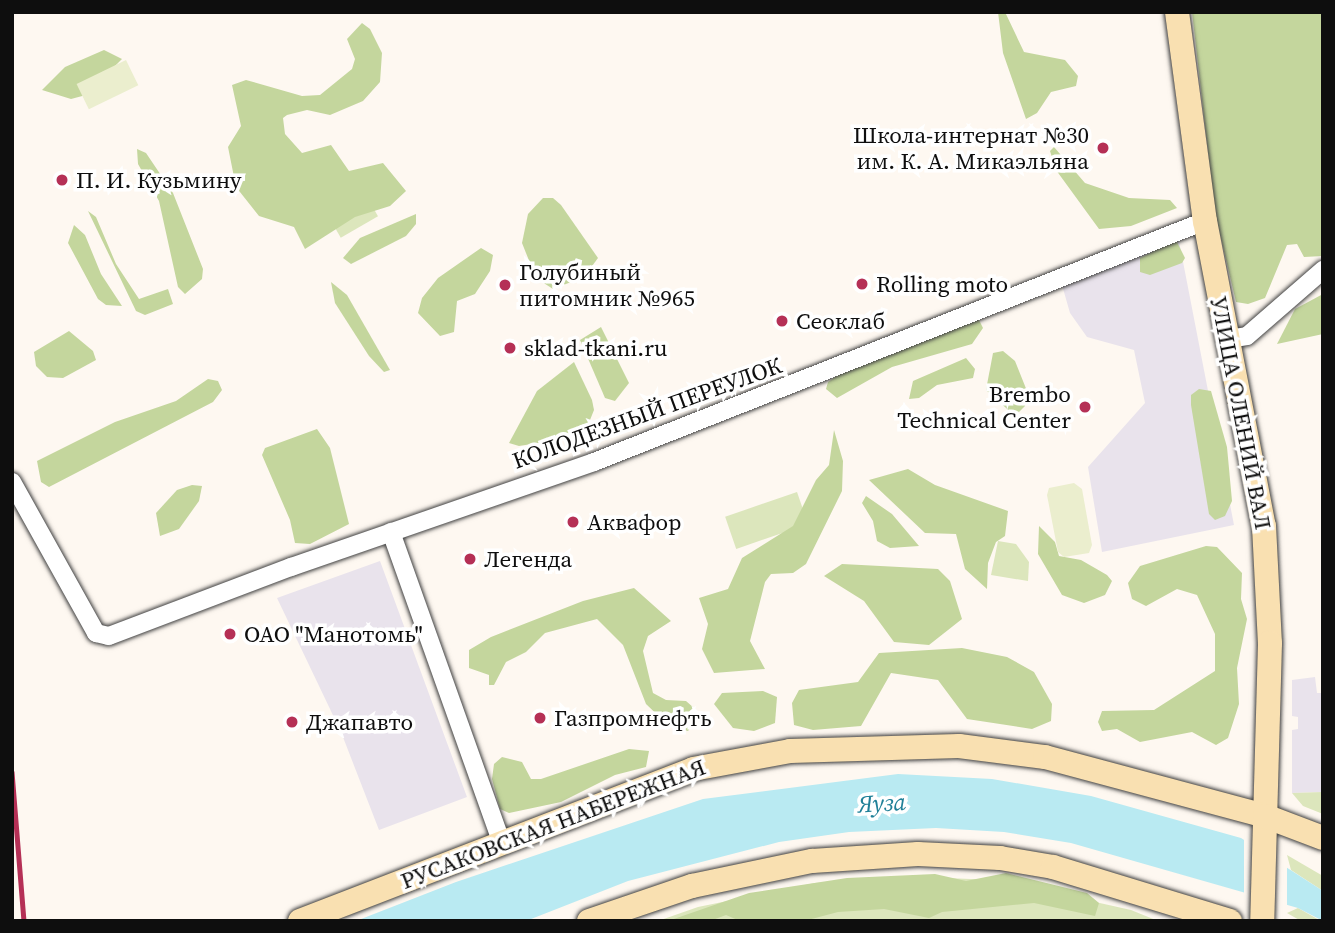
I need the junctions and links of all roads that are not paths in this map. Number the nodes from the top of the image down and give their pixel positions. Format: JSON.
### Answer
{"nodes":[{"id":1,"x":1177,"y":12,"type":"edge"},
{"id":2,"x":1205,"y":221,"type":"junction"},
{"id":3,"x":1323,"y":270,"type":"edge"},
{"id":4,"x":1228,"y":339,"type":"junction"},
{"id":5,"x":12,"y":482,"type":"edge"},
{"id":6,"x":391,"y":532,"type":"junction"},
{"id":7,"x":1265,"y":816,"type":"junction"},
{"id":8,"x":1323,"y":838,"type":"edge"},
{"id":9,"x":501,"y":841,"type":"junction"},
{"id":10,"x":1262,"y":913,"type":"edge"},
{"id":11,"x":300,"y":921,"type":"edge"},
{"id":12,"x":589,"y":921,"type":"edge"},
{"id":13,"x":1230,"y":921,"type":"edge"}],
"edges":[{"from":1,"to":2,"type":"main road","name":"УЛИЦА ОЛЕНИЙ ВАЛ"},
{"from":2,"to":4,"type":"main road","name":"УЛИЦА ОЛЕНИЙ ВАЛ"},
{"from":2,"to":6,"type":"street","name":"КОЛОДЕЗНЫЙ ПЕРЕУЛОК"},
{"from":3,"to":4,"type":"street"},
{"from":4,"to":7,"type":"main road","name":"УЛИЦА ОЛЕНИЙ ВАЛ"},
{"from":5,"to":6,"type":"street","name":"КОЛОДЕЗНЫЙ ПЕРЕУЛОК"},
{"from":6,"to":9,"type":"street"},
{"from":7,"to":8,"type":"main road","name":"РУСАКОВСКАЯ НАБЕРЕЖНАЯ"},
{"from":7,"to":9,"type":"main road","name":"РУСАКОВСКАЯ НАБЕРЕЖНАЯ"},
{"from":7,"to":10,"type":"main road","name":"УЛИЦА ОЛЕНИЙ ВАЛ"},
{"from":9,"to":11,"type":"main road","name":"РУСАКОВСКАЯ НАБЕРЕЖНАЯ"},
{"from":12,"to":13,"type":"main road"}]}
